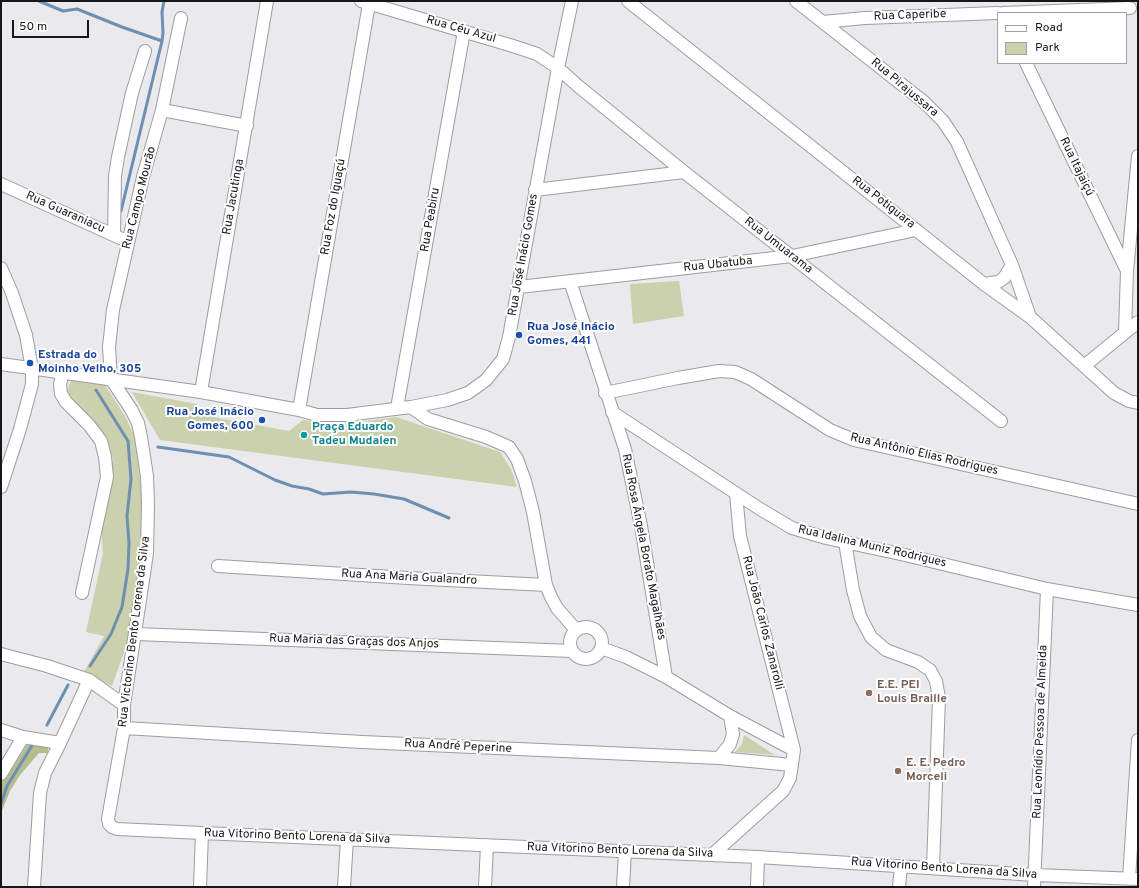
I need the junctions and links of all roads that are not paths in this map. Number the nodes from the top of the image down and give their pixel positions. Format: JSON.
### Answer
{"nodes":[{"id":1,"x":267,"y":1,"type":"edge"},
{"id":2,"x":572,"y":1,"type":"edge"},
{"id":3,"x":628,"y":1,"type":"edge"},
{"id":4,"x":796,"y":1,"type":"edge"},
{"id":5,"x":365,"y":2,"type":"edge"},
{"id":6,"x":1130,"y":6,"type":"edge"},
{"id":7,"x":1021,"y":12,"type":"edge"},
{"id":8,"x":997,"y":13,"type":"edge"},
{"id":9,"x":181,"y":18,"type":"dead end"},
{"id":10,"x":823,"y":22,"type":"junction"},
{"id":11,"x":464,"y":31,"type":"junction"},
{"id":12,"x":145,"y":51,"type":"dead end"},
{"id":13,"x":1026,"y":64,"type":"edge"},
{"id":14,"x":558,"y":68,"type":"junction"},
{"id":15,"x":162,"y":110,"type":"junction"},
{"id":16,"x":247,"y":126,"type":"junction"},
{"id":17,"x":1138,"y":156,"type":"edge"},
{"id":18,"x":684,"y":172,"type":"junction"},
{"id":19,"x":3,"y":186,"type":"edge"},
{"id":20,"x":535,"y":190,"type":"junction"},
{"id":21,"x":916,"y":230,"type":"junction"},
{"id":22,"x":114,"y":235,"type":"junction"},
{"id":23,"x":129,"y":242,"type":"junction"},
{"id":24,"x":792,"y":256,"type":"junction"},
{"id":25,"x":1012,"y":265,"type":"junction"},
{"id":26,"x":1,"y":268,"type":"edge"},
{"id":27,"x":1127,"y":271,"type":"junction"},
{"id":28,"x":570,"y":281,"type":"junction"},
{"id":29,"x":984,"y":284,"type":"junction"},
{"id":30,"x":518,"y":287,"type":"junction"},
{"id":31,"x":1030,"y":317,"type":"junction"},
{"id":32,"x":1138,"y":322,"type":"edge"},
{"id":33,"x":1125,"y":332,"type":"junction"},
{"id":34,"x":1,"y":364,"type":"edge"},
{"id":35,"x":1084,"y":366,"type":"junction"},
{"id":36,"x":32,"y":368,"type":"junction"},
{"id":37,"x":63,"y":372,"type":"junction"},
{"id":38,"x":111,"y":379,"type":"junction"},
{"id":39,"x":201,"y":392,"type":"junction"},
{"id":40,"x":605,"y":393,"type":"junction"},
{"id":41,"x":1138,"y":403,"type":"edge"},
{"id":42,"x":411,"y":407,"type":"junction"},
{"id":43,"x":397,"y":408,"type":"junction"},
{"id":44,"x":299,"y":410,"type":"junction"},
{"id":45,"x":612,"y":412,"type":"junction"},
{"id":46,"x":1002,"y":421,"type":"dead end"},
{"id":47,"x":1,"y":487,"type":"edge"},
{"id":48,"x":736,"y":494,"type":"junction"},
{"id":49,"x":1138,"y":504,"type":"edge"},
{"id":50,"x":845,"y":542,"type":"junction"},
{"id":51,"x":218,"y":566,"type":"dead end"},
{"id":52,"x":546,"y":585,"type":"junction"},
{"id":53,"x":1047,"y":589,"type":"junction"},
{"id":54,"x":82,"y":593,"type":"dead end"},
{"id":55,"x":1138,"y":605,"type":"edge"},
{"id":56,"x":576,"y":630,"type":"junction"},
{"id":57,"x":136,"y":634,"type":"junction"},
{"id":58,"x":601,"y":648,"type":"junction"},
{"id":59,"x":572,"y":651,"type":"junction"},
{"id":60,"x":1,"y":654,"type":"edge"},
{"id":61,"x":666,"y":677,"type":"junction"},
{"id":62,"x":89,"y":680,"type":"junction"},
{"id":63,"x":124,"y":706,"type":"junction"},
{"id":64,"x":730,"y":716,"type":"junction"},
{"id":65,"x":124,"y":728,"type":"junction"},
{"id":66,"x":1,"y":730,"type":"edge"},
{"id":67,"x":23,"y":737,"type":"junction"},
{"id":68,"x":1138,"y":740,"type":"edge"},
{"id":69,"x":60,"y":743,"type":"junction"},
{"id":70,"x":794,"y":750,"type":"junction"},
{"id":71,"x":719,"y":758,"type":"junction"},
{"id":72,"x":792,"y":765,"type":"junction"},
{"id":73,"x":1,"y":774,"type":"edge"},
{"id":74,"x":108,"y":819,"type":"joint"},
{"id":75,"x":202,"y":833,"type":"junction"},
{"id":76,"x":347,"y":840,"type":"junction"},
{"id":77,"x":487,"y":845,"type":"junction"},
{"id":78,"x":625,"y":851,"type":"junction"},
{"id":79,"x":713,"y":854,"type":"junction"},
{"id":80,"x":758,"y":856,"type":"junction"},
{"id":81,"x":901,"y":866,"type":"junction"},
{"id":82,"x":933,"y":868,"type":"junction"},
{"id":83,"x":1035,"y":874,"type":"junction"},
{"id":84,"x":1134,"y":879,"type":"edge"},
{"id":85,"x":34,"y":887,"type":"edge"},
{"id":86,"x":200,"y":887,"type":"edge"},
{"id":87,"x":344,"y":887,"type":"edge"},
{"id":88,"x":485,"y":887,"type":"edge"},
{"id":89,"x":623,"y":887,"type":"edge"},
{"id":90,"x":757,"y":887,"type":"edge"},
{"id":91,"x":900,"y":887,"type":"edge"},
{"id":92,"x":1034,"y":887,"type":"edge"}],
"edges":[{"from":1,"to":16,"type":"street","name":"Rua Jacutinga"},
{"from":2,"to":14,"type":"street","name":"Rua José Inácio Gomes"},
{"from":3,"to":21,"type":"street","name":"Rua Potiguara"},
{"from":4,"to":10,"type":"street","name":"Rua Pirajussara"},
{"from":5,"to":11,"type":"street","name":"Rua Céu Azul"},
{"from":5,"to":44,"type":"street","name":"Rua Foz do Iguaçú"},
{"from":6,"to":7,"type":"street"},
{"from":8,"to":10,"type":"street","name":"Rua Caperibe"},
{"from":9,"to":15,"type":"street","name":"Rua Campo Mourão"},
{"from":10,"to":25,"type":"street","name":"Rua Pirajussara"},
{"from":11,"to":14,"type":"street","name":"Rua Céu Azul"},
{"from":11,"to":43,"type":"street","name":"Rua Peabiru"},
{"from":12,"to":22,"type":"street"},
{"from":13,"to":27,"type":"street","name":"Rua Itajaiçú"},
{"from":14,"to":18,"type":"street","name":"Rua Umuarama"},
{"from":14,"to":20,"type":"street","name":"Rua José Inácio Gomes"},
{"from":15,"to":16,"type":"street"},
{"from":15,"to":23,"type":"street","name":"Rua Campo Mourão"},
{"from":16,"to":39,"type":"street","name":"Rua Jacutinga"},
{"from":17,"to":27,"type":"street"},
{"from":18,"to":20,"type":"street"},
{"from":18,"to":24,"type":"street","name":"Rua Umuarama"},
{"from":19,"to":22,"type":"street","name":"Rua Guaraniacu"},
{"from":20,"to":30,"type":"street","name":"Rua José Inácio Gomes"},
{"from":21,"to":24,"type":"street","name":"Rua Ubatuba"},
{"from":21,"to":29,"type":"street","name":"Rua Potiguara"},
{"from":22,"to":23,"type":"street","name":"Rua Guaraniacu"},
{"from":23,"to":38,"type":"street","name":"Rua Campo Mourão"},
{"from":24,"to":28,"type":"street","name":"Rua Ubatuba"},
{"from":24,"to":46,"type":"street","name":"Rua Umuarama"},
{"from":25,"to":29,"type":"street"},
{"from":25,"to":31,"type":"street","name":"Rua Pirajussara"},
{"from":26,"to":36,"type":"street"},
{"from":27,"to":33,"type":"street"},
{"from":28,"to":30,"type":"street","name":"Rua Ubatuba"},
{"from":28,"to":40,"type":"street","name":"Rua Rosa Ângela Borato Magalhães"},
{"from":29,"to":31,"type":"street","name":"Rua Potiguara"},
{"from":30,"to":42,"type":"street","name":"Rua José Inácio Gomes"},
{"from":31,"to":35,"type":"street","name":"Rua Potiguara"},
{"from":32,"to":33,"type":"street"},
{"from":33,"to":35,"type":"street"},
{"from":34,"to":36,"type":"street","name":"Rua José Inácio Gomes"},
{"from":35,"to":41,"type":"street","name":"Rua Potiguara"},
{"from":36,"to":37,"type":"street","name":"Rua José Inácio Gomes"},
{"from":36,"to":47,"type":"street"},
{"from":37,"to":38,"type":"street","name":"Rua José Inácio Gomes"},
{"from":37,"to":54,"type":"street"},
{"from":38,"to":39,"type":"street","name":"Rua José Inácio Gomes"},
{"from":38,"to":57,"type":"street","name":"Rua Victorino Bento Lorena da Silva"},
{"from":39,"to":44,"type":"street","name":"Rua José Inácio Gomes"},
{"from":40,"to":45,"type":"street","name":"Rua Rosa Ângela Borato Magalhães"},
{"from":40,"to":49,"type":"street","name":"Rua Antônio Elias Rodrigues"},
{"from":42,"to":43,"type":"street","name":"Rua José Inácio Gomes"},
{"from":42,"to":52,"type":"street"},
{"from":43,"to":44,"type":"street","name":"Rua José Inácio Gomes"},
{"from":45,"to":48,"type":"street","name":"Rua Idalina Muniz Rodrigues"},
{"from":45,"to":61,"type":"street","name":"Rua Rosa Ângela Borato Magalhães"},
{"from":48,"to":50,"type":"street","name":"Rua Idalina Muniz Rodrigues"},
{"from":48,"to":70,"type":"street","name":"Rua João Carlos Zanarolli"},
{"from":50,"to":53,"type":"street","name":"Rua Idalina Muniz Rodrigues"},
{"from":50,"to":82,"type":"street"},
{"from":51,"to":52,"type":"street","name":"Rua Ana Maria Gualandro"},
{"from":52,"to":56,"type":"street"},
{"from":53,"to":55,"type":"street","name":"Rua Idalina Muniz Rodrigues"},
{"from":53,"to":83,"type":"street","name":"Rua Leonídio Pessoa de Almeida"},
{"from":56,"to":58,"type":"street"},
{"from":56,"to":59,"type":"street"},
{"from":57,"to":59,"type":"street","name":"Rua Maria das Graças dos Anjos"},
{"from":57,"to":63,"type":"street","name":"Rua Victorino Bento Lorena da Silva"},
{"from":58,"to":59,"type":"street"},
{"from":58,"to":61,"type":"street"},
{"from":60,"to":62,"type":"street"},
{"from":61,"to":64,"type":"street"},
{"from":62,"to":63,"type":"street"},
{"from":62,"to":69,"type":"street"},
{"from":63,"to":65,"type":"street","name":"Rua Victorino Bento Lorena da Silva"},
{"from":64,"to":70,"type":"street"},
{"from":64,"to":71,"type":"street"},
{"from":65,"to":71,"type":"street","name":"Rua André Peperine"},
{"from":65,"to":74,"type":"street","name":"Rua Victorino Bento Lorena da Silva"},
{"from":66,"to":67,"type":"street"},
{"from":67,"to":69,"type":"street"},
{"from":67,"to":73,"type":"street"},
{"from":68,"to":84,"type":"street"},
{"from":69,"to":85,"type":"street"},
{"from":70,"to":72,"type":"street"},
{"from":71,"to":72,"type":"street","name":"Rua André Peperine"},
{"from":72,"to":79,"type":"street"},
{"from":74,"to":75,"type":"street","name":"Rua Vitorino Bento Lorena da Silva"},
{"from":75,"to":76,"type":"street","name":"Rua Vitorino Bento Lorena da Silva"},
{"from":75,"to":86,"type":"street"},
{"from":76,"to":77,"type":"street","name":"Rua Vitorino Bento Lorena da Silva"},
{"from":76,"to":87,"type":"street"},
{"from":77,"to":78,"type":"street","name":"Rua Vitorino Bento Lorena da Silva"},
{"from":77,"to":88,"type":"street"},
{"from":78,"to":79,"type":"street","name":"Rua Vitorino Bento Lorena da Silva"},
{"from":78,"to":89,"type":"street"},
{"from":79,"to":80,"type":"street","name":"Rua Vitorino Bento Lorena da Silva"},
{"from":80,"to":81,"type":"street","name":"Rua Vitorino Bento Lorena da Silva"},
{"from":80,"to":90,"type":"street"},
{"from":81,"to":82,"type":"street","name":"Rua Vitorino Bento Lorena da Silva"},
{"from":81,"to":91,"type":"street"},
{"from":82,"to":83,"type":"street","name":"Rua Vitorino Bento Lorena da Silva"},
{"from":83,"to":84,"type":"street","name":"Rua Vitorino Bento Lorena da Silva"},
{"from":83,"to":92,"type":"street","name":"Rua Leonídio Pessoa de Almeida"}]}
